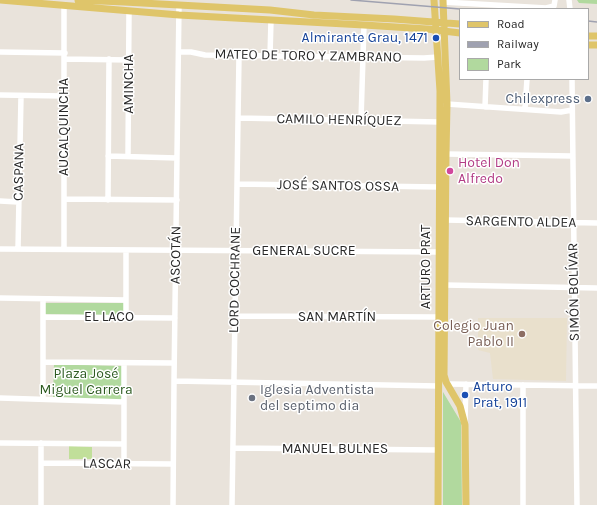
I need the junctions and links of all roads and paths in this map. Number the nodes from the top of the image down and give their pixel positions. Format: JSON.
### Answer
{"nodes":[{"id":1,"x":0,"y":0,"type":"edge"},
{"id":2,"x":78,"y":0,"type":"edge"},
{"id":3,"x":434,"y":0,"type":"edge"},
{"id":4,"x":555,"y":0,"type":"edge"},
{"id":5,"x":443,"y":1,"type":"edge"},
{"id":6,"x":179,"y":5,"type":"junction"},
{"id":7,"x":64,"y":6,"type":"junction"},
{"id":8,"x":129,"y":11,"type":"junction"},
{"id":9,"x":179,"y":15,"type":"junction"},
{"id":10,"x":271,"y":20,"type":"junction"},
{"id":11,"x":435,"y":22,"type":"junction"},
{"id":12,"x":444,"y":23,"type":"junction"},
{"id":13,"x":364,"y":24,"type":"junction"},
{"id":14,"x":459,"y":24,"type":"edge"},
{"id":15,"x":436,"y":30,"type":"junction"},
{"id":16,"x":444,"y":31,"type":"junction"},
{"id":17,"x":459,"y":33,"type":"edge"},
{"id":18,"x":0,"y":52,"type":"edge"},
{"id":19,"x":179,"y":52,"type":"junction"},
{"id":20,"x":64,"y":56,"type":"junction"},
{"id":21,"x":239,"y":56,"type":"junction"},
{"id":22,"x":270,"y":56,"type":"junction"},
{"id":23,"x":363,"y":57,"type":"junction"},
{"id":24,"x":438,"y":57,"type":"junction"},
{"id":25,"x":109,"y":59,"type":"junction"},
{"id":26,"x":129,"y":60,"type":"junction"},
{"id":27,"x":486,"y":80,"type":"edge"},
{"id":28,"x":527,"y":80,"type":"edge"},
{"id":29,"x":572,"y":80,"type":"edge"},
{"id":30,"x":0,"y":95,"type":"edge"},
{"id":31,"x":21,"y":96,"type":"junction"},
{"id":32,"x":64,"y":96,"type":"junction"},
{"id":33,"x":447,"y":104,"type":"junction"},
{"id":34,"x":485,"y":107,"type":"junction"},
{"id":35,"x":525,"y":109,"type":"junction"},
{"id":36,"x":572,"y":110,"type":"junction"},
{"id":37,"x":238,"y":118,"type":"junction"},
{"id":38,"x":361,"y":120,"type":"junction"},
{"id":39,"x":440,"y":122,"type":"junction"},
{"id":40,"x":446,"y":154,"type":"junction"},
{"id":41,"x":108,"y":156,"type":"junction"},
{"id":42,"x":128,"y":156,"type":"junction"},
{"id":43,"x":572,"y":156,"type":"junction"},
{"id":44,"x":177,"y":158,"type":"junction"},
{"id":45,"x":237,"y":184,"type":"junction"},
{"id":46,"x":439,"y":188,"type":"junction"},
{"id":47,"x":64,"y":199,"type":"junction"},
{"id":48,"x":108,"y":200,"type":"junction"},
{"id":49,"x":177,"y":200,"type":"junction"},
{"id":50,"x":0,"y":201,"type":"edge"},
{"id":51,"x":18,"y":202,"type":"junction"},
{"id":52,"x":445,"y":220,"type":"junction"},
{"id":53,"x":573,"y":223,"type":"junction"},
{"id":54,"x":597,"y":223,"type":"edge"},
{"id":55,"x":0,"y":248,"type":"edge"},
{"id":56,"x":18,"y":249,"type":"junction"},
{"id":57,"x":64,"y":249,"type":"junction"},
{"id":58,"x":126,"y":250,"type":"junction"},
{"id":59,"x":176,"y":250,"type":"junction"},
{"id":60,"x":236,"y":251,"type":"junction"},
{"id":61,"x":439,"y":252,"type":"junction"},
{"id":62,"x":445,"y":285,"type":"junction"},
{"id":63,"x":574,"y":288,"type":"junction"},
{"id":64,"x":597,"y":288,"type":"edge"},
{"id":65,"x":0,"y":298,"type":"edge"},
{"id":66,"x":43,"y":299,"type":"junction"},
{"id":67,"x":126,"y":300,"type":"junction"},
{"id":68,"x":235,"y":316,"type":"junction"},
{"id":69,"x":43,"y":317,"type":"junction"},
{"id":70,"x":438,"y":317,"type":"junction"},
{"id":71,"x":126,"y":318,"type":"junction"},
{"id":72,"x":175,"y":318,"type":"junction"},
{"id":73,"x":43,"y":362,"type":"junction"},
{"id":74,"x":124,"y":363,"type":"junction"},
{"id":75,"x":174,"y":363,"type":"junction"},
{"id":76,"x":174,"y":381,"type":"junction"},
{"id":77,"x":234,"y":382,"type":"junction"},
{"id":78,"x":447,"y":384,"type":"junction"},
{"id":79,"x":466,"y":384,"type":"junction"},
{"id":80,"x":523,"y":385,"type":"junction"},
{"id":81,"x":438,"y":386,"type":"junction"},
{"id":82,"x":575,"y":386,"type":"junction"},
{"id":83,"x":597,"y":386,"type":"edge"},
{"id":84,"x":0,"y":398,"type":"edge"},
{"id":85,"x":42,"y":399,"type":"junction"},
{"id":86,"x":124,"y":402,"type":"junction"},
{"id":87,"x":465,"y":425,"type":"junction"},
{"id":88,"x":0,"y":443,"type":"edge"},
{"id":89,"x":41,"y":443,"type":"junction"},
{"id":90,"x":124,"y":444,"type":"junction"},
{"id":91,"x":233,"y":448,"type":"junction"},
{"id":92,"x":438,"y":450,"type":"junction"},
{"id":93,"x":41,"y":463,"type":"junction"},
{"id":94,"x":124,"y":464,"type":"junction"},
{"id":95,"x":173,"y":464,"type":"junction"},
{"id":96,"x":41,"y":505,"type":"edge"},
{"id":97,"x":173,"y":505,"type":"edge"},
{"id":98,"x":232,"y":505,"type":"edge"},
{"id":99,"x":438,"y":505,"type":"edge"},
{"id":100,"x":466,"y":505,"type":"edge"},
{"id":101,"x":523,"y":505,"type":"edge"},
{"id":102,"x":576,"y":505,"type":"edge"}],
"edges":[{"from":1,"to":7,"type":"main road"},
{"from":2,"to":6,"type":"main road"},
{"from":3,"to":11,"type":"main road","name":"ARTURO PRAT"},
{"from":4,"to":5,"type":"street"},
{"from":5,"to":12,"type":"main road","name":"ARTURO PRAT"},
{"from":6,"to":9,"type":"street","name":"ASCOTÁN"},
{"from":6,"to":11,"type":"main road"},
{"from":7,"to":8,"type":"main road"},
{"from":7,"to":20,"type":"street","name":"AUCALQUINCHA"},
{"from":8,"to":9,"type":"main road"},
{"from":8,"to":26,"type":"street","name":"AMINCHA"},
{"from":9,"to":10,"type":"main road"},
{"from":9,"to":19,"type":"street","name":"ASCOTÁN"},
{"from":10,"to":13,"type":"main road"},
{"from":10,"to":22,"type":"street"},
{"from":11,"to":12,"type":"main road"},
{"from":11,"to":15,"type":"main road","name":"ARTURO PRAT"},
{"from":12,"to":14,"type":"main road"},
{"from":12,"to":16,"type":"main road","name":"ARTURO PRAT"},
{"from":13,"to":15,"type":"main road"},
{"from":13,"to":23,"type":"street"},
{"from":15,"to":16,"type":"main road"},
{"from":15,"to":24,"type":"main road","name":"ARTURO PRAT"},
{"from":16,"to":17,"type":"main road"},
{"from":16,"to":33,"type":"main road","name":"ARTURO PRAT"},
{"from":18,"to":20,"type":"street"},
{"from":19,"to":21,"type":"street","name":"MATEO DE TORO Y ZAMBRANO"},
{"from":19,"to":44,"type":"street","name":"ASCOTÁN"},
{"from":20,"to":25,"type":"street"},
{"from":20,"to":32,"type":"street","name":"AUCALQUINCHA"},
{"from":21,"to":22,"type":"street","name":"MATEO DE TORO Y ZAMBRANO"},
{"from":21,"to":37,"type":"street","name":"LORD COCHRANE"},
{"from":22,"to":23,"type":"street","name":"MATEO DE TORO Y ZAMBRANO"},
{"from":23,"to":24,"type":"street","name":"MATEO DE TORO Y ZAMBRANO"},
{"from":23,"to":38,"type":"street"},
{"from":24,"to":39,"type":"main road","name":"ARTURO PRAT"},
{"from":25,"to":26,"type":"street"},
{"from":25,"to":41,"type":"street","name":"AMINCHA"},
{"from":26,"to":42,"type":"street","name":"AMINCHA"},
{"from":27,"to":34,"type":"street"},
{"from":28,"to":35,"type":"street"},
{"from":29,"to":36,"type":"street","name":"SIMÓN BOLÍVAR"},
{"from":30,"to":31,"type":"street"},
{"from":31,"to":32,"type":"street"},
{"from":31,"to":51,"type":"street","name":"CASPANA"},
{"from":32,"to":47,"type":"street","name":"AUCALQUINCHA"},
{"from":33,"to":34,"type":"street"},
{"from":33,"to":40,"type":"main road","name":"ARTURO PRAT"},
{"from":34,"to":35,"type":"street"},
{"from":35,"to":36,"type":"street"},
{"from":36,"to":43,"type":"street","name":"SIMÓN BOLÍVAR"},
{"from":37,"to":38,"type":"street","name":"CAMILO HENRÍQUEZ"},
{"from":37,"to":45,"type":"street","name":"LORD COCHRANE"},
{"from":38,"to":39,"type":"street","name":"CAMILO HENRÍQUEZ"},
{"from":39,"to":46,"type":"main road","name":"ARTURO PRAT"},
{"from":40,"to":43,"type":"street"},
{"from":40,"to":52,"type":"main road","name":"ARTURO PRAT"},
{"from":41,"to":42,"type":"street"},
{"from":41,"to":48,"type":"street","name":"AMINCHA"},
{"from":42,"to":44,"type":"street"},
{"from":43,"to":53,"type":"street","name":"SIMÓN BOLÍVAR"},
{"from":44,"to":49,"type":"street","name":"ASCOTÁN"},
{"from":45,"to":46,"type":"street","name":"JOSÉ SANTOS OSSA"},
{"from":45,"to":60,"type":"street","name":"LORD COCHRANE"},
{"from":46,"to":61,"type":"main road","name":"ARTURO PRAT"},
{"from":47,"to":48,"type":"street"},
{"from":47,"to":57,"type":"street","name":"AUCALQUINCHA"},
{"from":48,"to":49,"type":"street"},
{"from":49,"to":59,"type":"street","name":"ASCOTÁN"},
{"from":50,"to":51,"type":"street"},
{"from":51,"to":56,"type":"street","name":"CASPANA"},
{"from":52,"to":53,"type":"street","name":"SARGENTO ALDEA"},
{"from":52,"to":62,"type":"main road","name":"ARTURO PRAT"},
{"from":53,"to":54,"type":"street","name":"SARGENTO ALDEA"},
{"from":53,"to":63,"type":"street","name":"SIMÓN BOLÍVAR"},
{"from":55,"to":56,"type":"street","name":"GENERAL SUCRE"},
{"from":56,"to":57,"type":"street","name":"GENERAL SUCRE"},
{"from":57,"to":58,"type":"street","name":"GENERAL SUCRE"},
{"from":58,"to":59,"type":"street","name":"GENERAL SUCRE"},
{"from":58,"to":67,"type":"street"},
{"from":59,"to":60,"type":"street","name":"GENERAL SUCRE"},
{"from":59,"to":72,"type":"street","name":"ASCOTÁN"},
{"from":60,"to":61,"type":"street","name":"GENERAL SUCRE"},
{"from":60,"to":68,"type":"street","name":"LORD COCHRANE"},
{"from":61,"to":70,"type":"main road","name":"ARTURO PRAT"},
{"from":62,"to":63,"type":"street"},
{"from":62,"to":78,"type":"main road","name":"ARTURO PRAT"},
{"from":63,"to":64,"type":"street"},
{"from":63,"to":82,"type":"street","name":"SIMÓN BOLÍVAR"},
{"from":65,"to":66,"type":"street","name":"EL LACO"},
{"from":66,"to":67,"type":"street","name":"EL LACO"},
{"from":66,"to":69,"type":"street"},
{"from":67,"to":71,"type":"street"},
{"from":68,"to":70,"type":"street","name":"SAN MARTÍN"},
{"from":68,"to":77,"type":"street","name":"LORD COCHRANE"},
{"from":69,"to":71,"type":"street","name":"EL LACO"},
{"from":69,"to":73,"type":"street"},
{"from":70,"to":81,"type":"main road","name":"ARTURO PRAT"},
{"from":71,"to":72,"type":"street","name":"EL LACO"},
{"from":72,"to":75,"type":"street","name":"ASCOTÁN"},
{"from":73,"to":74,"type":"street"},
{"from":73,"to":85,"type":"street"},
{"from":74,"to":75,"type":"street"},
{"from":74,"to":86,"type":"street"},
{"from":75,"to":76,"type":"street","name":"ASCOTÁN"},
{"from":76,"to":77,"type":"street"},
{"from":76,"to":95,"type":"street","name":"ASCOTÁN"},
{"from":77,"to":81,"type":"street"},
{"from":77,"to":91,"type":"street","name":"LORD COCHRANE"},
{"from":78,"to":79,"type":"street"},
{"from":78,"to":87,"type":"main road","name":"ARTURO PRAT"},
{"from":79,"to":80,"type":"street"},
{"from":79,"to":87,"type":"street","name":"ARTURO PRAT"},
{"from":80,"to":82,"type":"street"},
{"from":80,"to":101,"type":"street"},
{"from":81,"to":92,"type":"main road","name":"ARTURO PRAT"},
{"from":82,"to":83,"type":"street"},
{"from":82,"to":102,"type":"street","name":"SIMÓN BOLÍVAR"},
{"from":84,"to":85,"type":"street"},
{"from":85,"to":86,"type":"street"},
{"from":86,"to":90,"type":"street"},
{"from":87,"to":100,"type":"main road","name":"ARTURO PRAT"},
{"from":88,"to":89,"type":"street","name":"LASCAR"},
{"from":89,"to":90,"type":"street","name":"LASCAR"},
{"from":89,"to":93,"type":"street"},
{"from":90,"to":94,"type":"street"},
{"from":91,"to":92,"type":"street","name":"MANUEL BULNES"},
{"from":91,"to":98,"type":"street","name":"LORD COCHRANE"},
{"from":92,"to":99,"type":"main road","name":"ARTURO PRAT"},
{"from":93,"to":94,"type":"street","name":"LASCAR"},
{"from":93,"to":96,"type":"street"},
{"from":94,"to":95,"type":"street","name":"LASCAR"},
{"from":95,"to":97,"type":"street","name":"ASCOTÁN"}]}
